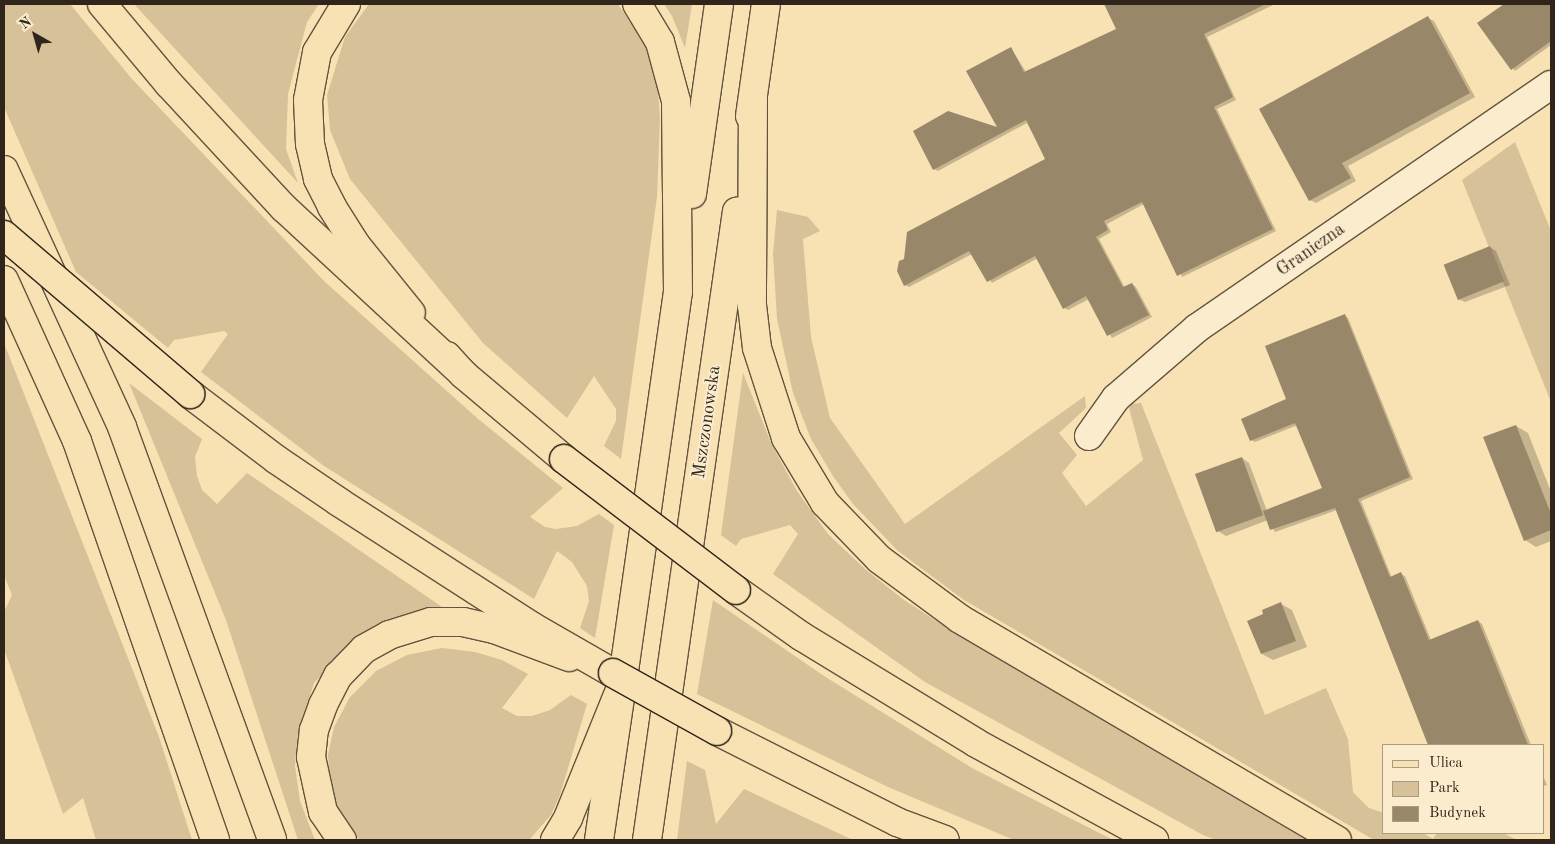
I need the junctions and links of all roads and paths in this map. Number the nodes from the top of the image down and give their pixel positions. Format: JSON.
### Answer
{"nodes":[{"id":1,"x":102,"y":4,"type":"edge"},
{"id":2,"x":346,"y":4,"type":"edge"},
{"id":3,"x":638,"y":4,"type":"edge"},
{"id":4,"x":720,"y":4,"type":"edge"},
{"id":5,"x":766,"y":4,"type":"edge"},
{"id":6,"x":1551,"y":85,"type":"edge"},
{"id":7,"x":753,"y":98,"type":"junction"},
{"id":8,"x":4,"y":170,"type":"edge"},
{"id":9,"x":4,"y":235,"type":"edge"},
{"id":10,"x":4,"y":280,"type":"edge"},
{"id":11,"x":678,"y":292,"type":"junction"},
{"id":12,"x":462,"y":374,"type":"junction"},
{"id":13,"x":1089,"y":436,"type":"dead end"},
{"id":14,"x":534,"y":635,"type":"junction"},
{"id":15,"x":617,"y":679,"type":"junction"},
{"id":16,"x":897,"y":822,"type":"junction"},
{"id":17,"x":215,"y":840,"type":"edge"},
{"id":18,"x":272,"y":840,"type":"edge"},
{"id":19,"x":342,"y":840,"type":"edge"},
{"id":20,"x":555,"y":840,"type":"edge"},
{"id":21,"x":598,"y":840,"type":"edge"},
{"id":22,"x":648,"y":840,"type":"edge"},
{"id":23,"x":922,"y":840,"type":"edge"},
{"id":24,"x":945,"y":840,"type":"edge"},
{"id":25,"x":1154,"y":840,"type":"edge"},
{"id":26,"x":1337,"y":840,"type":"edge"}],
"edges":[{"from":1,"to":12,"type":"main road"},
{"from":2,"to":12,"type":"main road"},
{"from":3,"to":11,"type":"main road"},
{"from":4,"to":11,"type":"main road"},
{"from":5,"to":7,"type":"main road","name":"Mszczonowska"},
{"from":6,"to":13,"type":"street","name":"Graniczna"},
{"from":7,"to":22,"type":"main road","name":"Mszczonowska"},
{"from":7,"to":26,"type":"main road"},
{"from":8,"to":18,"type":"main road"},
{"from":9,"to":14,"type":"main road","bridge":true},
{"from":10,"to":17,"type":"main road"},
{"from":11,"to":15,"type":"main road"},
{"from":12,"to":25,"type":"main road","bridge":true},
{"from":14,"to":15,"type":"main road"},
{"from":14,"to":19,"type":"main road"},
{"from":15,"to":16,"type":"main road","bridge":true},
{"from":15,"to":20,"type":"main road"},
{"from":15,"to":21,"type":"main road"},
{"from":16,"to":23,"type":"main road"},
{"from":16,"to":24,"type":"main road"}]}
